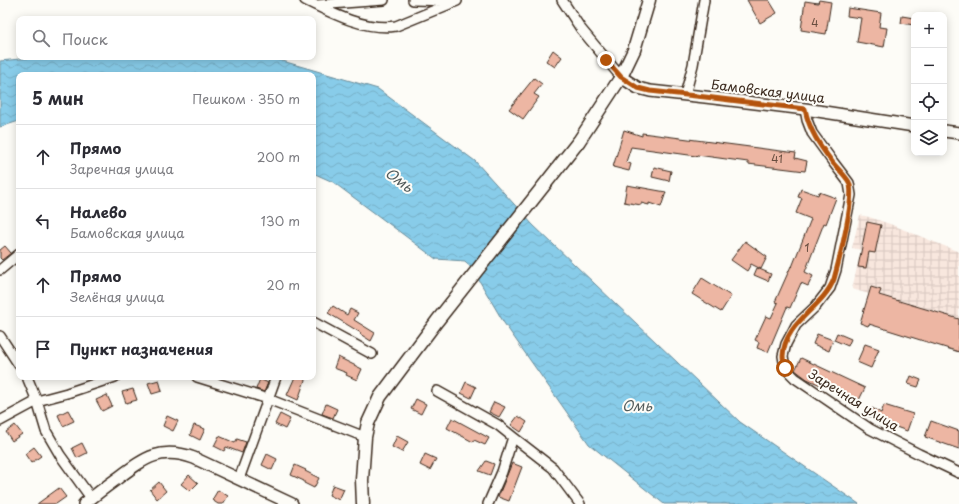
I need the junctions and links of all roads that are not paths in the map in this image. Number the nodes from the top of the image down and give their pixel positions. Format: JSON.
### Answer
{"nodes":[{"id":1,"x":305,"y":0,"type":"edge"},
{"id":2,"x":384,"y":0,"type":"edge"},
{"id":3,"x":413,"y":0,"type":"edge"},
{"id":4,"x":458,"y":0,"type":"edge"},
{"id":5,"x":562,"y":0,"type":"edge"},
{"id":6,"x":649,"y":0,"type":"edge"},
{"id":7,"x":704,"y":0,"type":"edge"},
{"id":8,"x":315,"y":5,"type":"junction"},
{"id":9,"x":621,"y":77,"type":"junction"},
{"id":10,"x":685,"y":95,"type":"junction"},
{"id":11,"x":805,"y":109,"type":"junction"},
{"id":12,"x":911,"y":126,"type":"edge"},
{"id":13,"x":947,"y":131,"type":"edge"},
{"id":14,"x":959,"y":133,"type":"edge"},
{"id":15,"x":16,"y":257,"type":"edge"},
{"id":16,"x":0,"y":270,"type":"edge"},
{"id":17,"x":316,"y":324,"type":"edge"},
{"id":18,"x":0,"y":336,"type":"edge"},
{"id":19,"x":372,"y":354,"type":"dead end"},
{"id":20,"x":16,"y":360,"type":"edge"},
{"id":21,"x":28,"y":380,"type":"edge"},
{"id":22,"x":106,"y":380,"type":"edge"},
{"id":23,"x":207,"y":380,"type":"edge"},
{"id":24,"x":275,"y":380,"type":"edge"},
{"id":25,"x":437,"y":391,"type":"dead end"},
{"id":26,"x":268,"y":399,"type":"junction"},
{"id":27,"x":37,"y":401,"type":"junction"},
{"id":28,"x":0,"y":421,"type":"edge"},
{"id":29,"x":364,"y":437,"type":"junction"},
{"id":30,"x":514,"y":437,"type":"junction"},
{"id":31,"x":959,"y":472,"type":"edge"},
{"id":32,"x":239,"y":479,"type":"junction"},
{"id":33,"x":87,"y":501,"type":"edge"},
{"id":34,"x":292,"y":504,"type":"edge"},
{"id":35,"x":363,"y":504,"type":"edge"},
{"id":36,"x":488,"y":504,"type":"edge"},
{"id":37,"x":580,"y":504,"type":"edge"}],
"edges":[{"from":1,"to":8,"type":"street"},
{"from":2,"to":8,"type":"street"},
{"from":3,"to":4,"type":"street"},
{"from":4,"to":8,"type":"street"},
{"from":5,"to":9,"type":"street"},
{"from":6,"to":9,"type":"main road"},
{"from":7,"to":10,"type":"street"},
{"from":9,"to":10,"type":"street","name":"Бамовская улица"},
{"from":9,"to":29,"type":"main road"},
{"from":10,"to":11,"type":"street","name":"Бамовская улица"},
{"from":11,"to":12,"type":"street","name":"Бамовская улица"},
{"from":11,"to":31,"type":"street","name":"Заречная улица"},
{"from":13,"to":14,"type":"street"},
{"from":15,"to":16,"type":"street"},
{"from":17,"to":19,"type":"street"},
{"from":18,"to":20,"type":"street"},
{"from":21,"to":27,"type":"street"},
{"from":22,"to":27,"type":"street"},
{"from":23,"to":26,"type":"street"},
{"from":24,"to":26,"type":"street"},
{"from":25,"to":30,"type":"street"},
{"from":26,"to":29,"type":"street"},
{"from":26,"to":32,"type":"street"},
{"from":27,"to":28,"type":"street"},
{"from":27,"to":33,"type":"street"},
{"from":29,"to":35,"type":"main road"},
{"from":30,"to":36,"type":"street"},
{"from":30,"to":37,"type":"street"},
{"from":32,"to":33,"type":"street"},
{"from":32,"to":34,"type":"street"}]}
